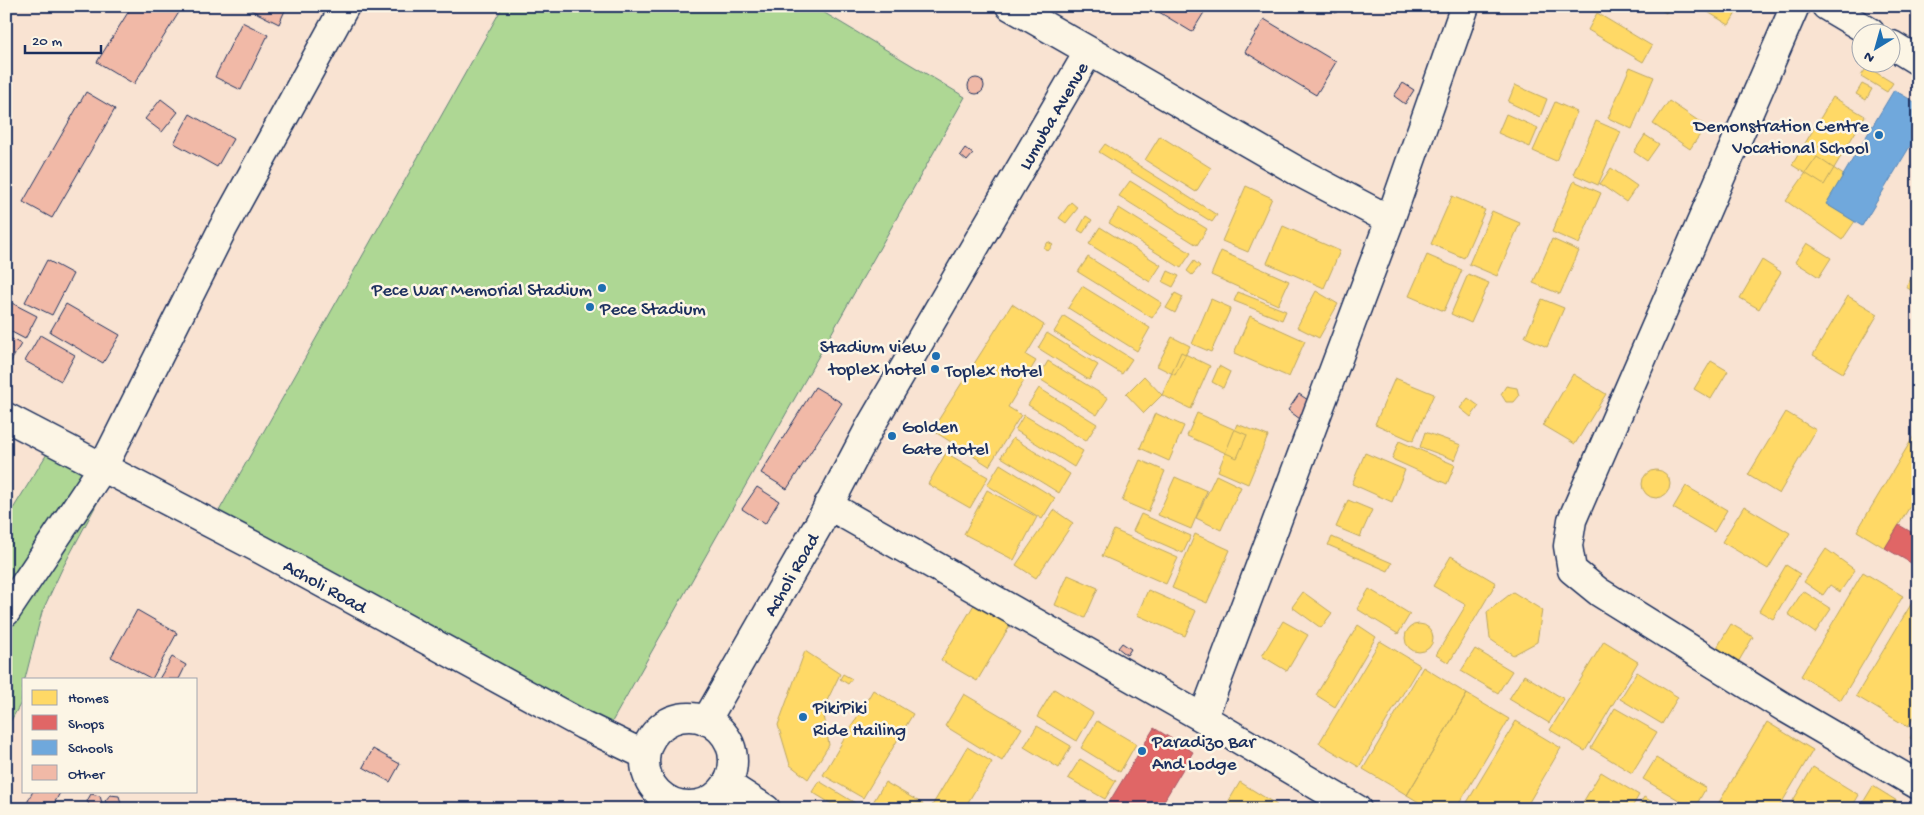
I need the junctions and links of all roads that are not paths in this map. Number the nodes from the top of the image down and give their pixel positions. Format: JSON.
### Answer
{"nodes":[{"id":1,"x":345,"y":6,"type":"edge"},
{"id":2,"x":1010,"y":6,"type":"edge"},
{"id":3,"x":1465,"y":6,"type":"edge"},
{"id":4,"x":1795,"y":6,"type":"edge"},
{"id":5,"x":1826,"y":6,"type":"edge"},
{"id":6,"x":1853,"y":22,"type":"edge"},
{"id":7,"x":1089,"y":51,"type":"junction"},
{"id":8,"x":1902,"y":51,"type":"edge"},
{"id":9,"x":1918,"y":61,"type":"edge"},
{"id":10,"x":1390,"y":220,"type":"junction"},
{"id":11,"x":6,"y":417,"type":"edge"},
{"id":12,"x":871,"y":425,"type":"joint"},
{"id":13,"x":103,"y":467,"type":"junction"},
{"id":14,"x":828,"y":505,"type":"junction"},
{"id":15,"x":6,"y":612,"type":"edge"},
{"id":16,"x":1203,"y":718,"type":"junction"},
{"id":17,"x":706,"y":721,"type":"junction"},
{"id":18,"x":645,"y":755,"type":"junction"},
{"id":19,"x":727,"y":784,"type":"junction"},
{"id":20,"x":1918,"y":785,"type":"edge"},
{"id":21,"x":669,"y":805,"type":"edge"},
{"id":22,"x":766,"y":809,"type":"edge"},
{"id":23,"x":1357,"y":809,"type":"edge"}],
"edges":[{"from":1,"to":13,"type":"street"},
{"from":2,"to":7,"type":"street"},
{"from":3,"to":10,"type":"street"},
{"from":4,"to":20,"type":"street"},
{"from":5,"to":6,"type":"street"},
{"from":7,"to":10,"type":"street","name":"Lumuba Avenue"},
{"from":7,"to":12,"type":"street","name":"Lumuba Avenue"},
{"from":8,"to":9,"type":"street"},
{"from":10,"to":16,"type":"street"},
{"from":11,"to":13,"type":"street","name":"Acholi Road"},
{"from":12,"to":14,"type":"street","name":"Acholi Road"},
{"from":13,"to":15,"type":"street"},
{"from":13,"to":18,"type":"street","name":"Acholi Road"},
{"from":14,"to":16,"type":"street"},
{"from":14,"to":17,"type":"street","name":"Acholi Road"},
{"from":16,"to":23,"type":"street"},
{"from":17,"to":18,"type":"street"},
{"from":17,"to":19,"type":"street"},
{"from":18,"to":21,"type":"street"},
{"from":19,"to":21,"type":"street"},
{"from":19,"to":22,"type":"street"}]}
